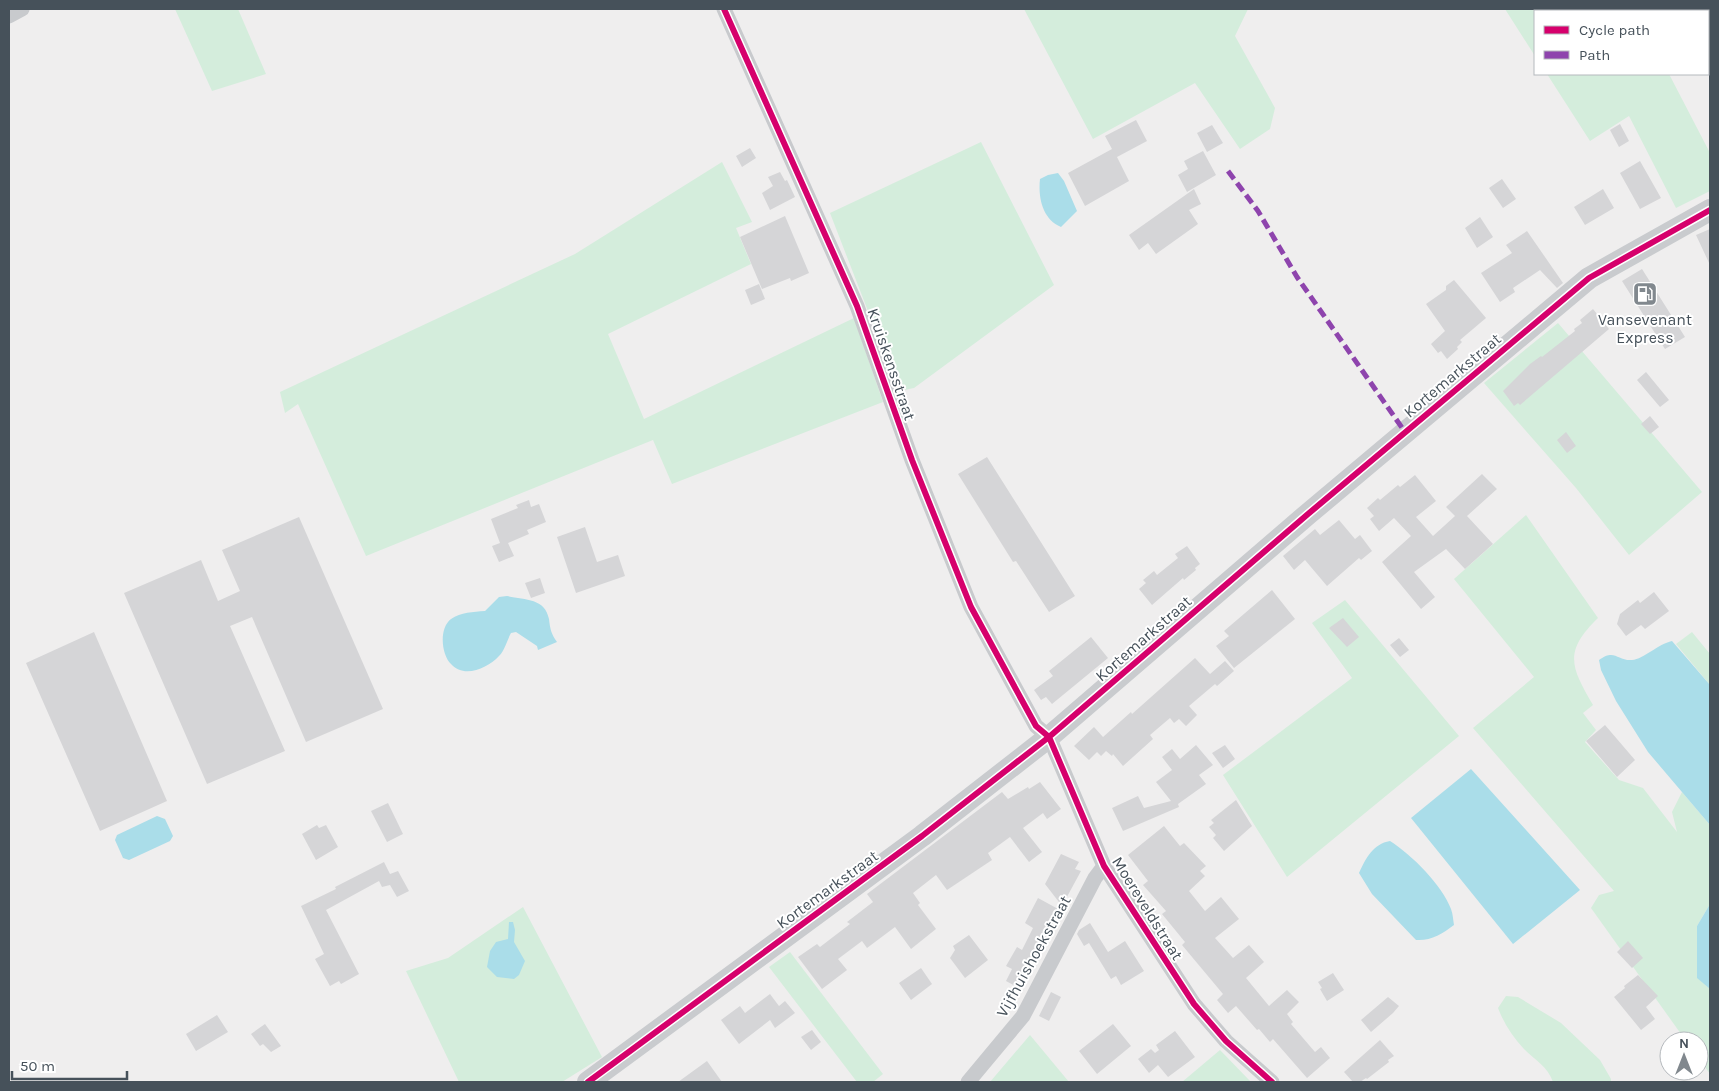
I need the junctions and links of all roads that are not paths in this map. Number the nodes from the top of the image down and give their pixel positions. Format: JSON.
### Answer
{"nodes":[{"id":1,"x":22,"y":9,"type":"edge"},
{"id":2,"x":724,"y":9,"type":"edge"},
{"id":3,"x":9,"y":16,"type":"edge"},
{"id":4,"x":1710,"y":210,"type":"edge"},
{"id":5,"x":1043,"y":732,"type":"junction"},
{"id":6,"x":1104,"y":866,"type":"junction"},
{"id":7,"x":588,"y":1082,"type":"edge"},
{"id":8,"x":968,"y":1082,"type":"edge"},
{"id":9,"x":1272,"y":1082,"type":"edge"}],
"edges":[{"from":1,"to":3,"type":"street"},
{"from":2,"to":5,"type":"street","name":"Kruiskensstraat"},
{"from":4,"to":5,"type":"street","name":"Kortemarkstraat"},
{"from":5,"to":6,"type":"street","name":"Moereveldstraat"},
{"from":5,"to":7,"type":"street","name":"Kortemarkstraat"},
{"from":6,"to":8,"type":"street","name":"Vijfhuishoekstraat"},
{"from":6,"to":9,"type":"street","name":"Moereveldstraat"}]}
